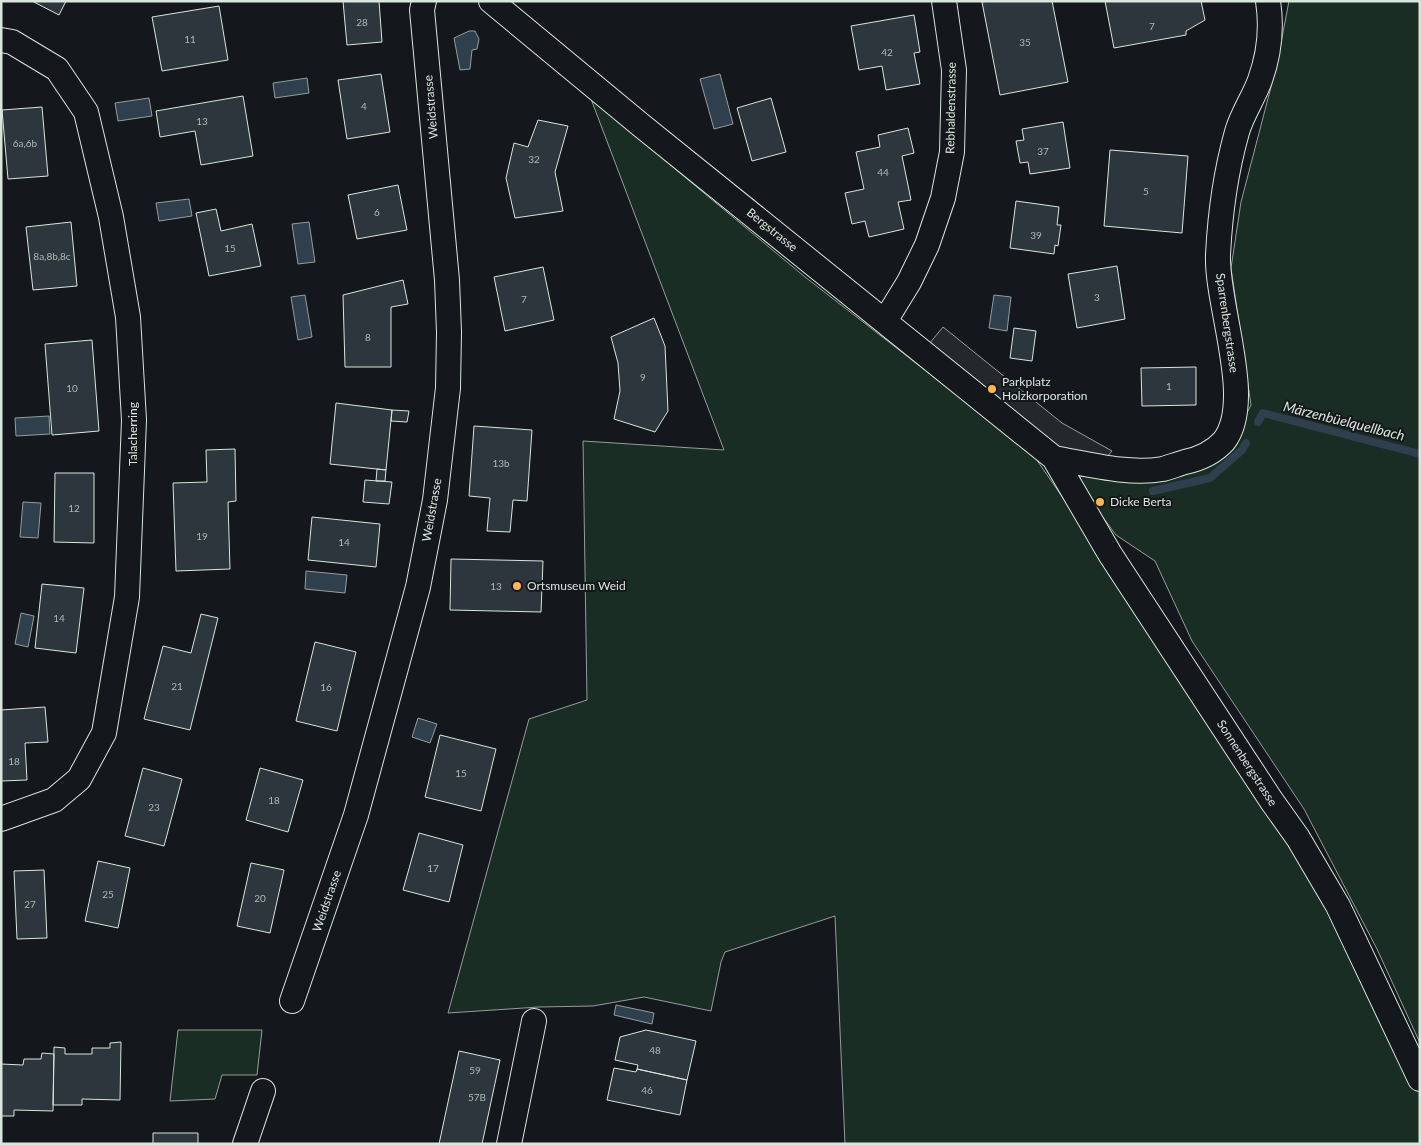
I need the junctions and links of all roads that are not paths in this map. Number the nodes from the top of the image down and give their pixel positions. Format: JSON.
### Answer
{"nodes":[{"id":1,"x":424,"y":1,"type":"edge"},
{"id":2,"x":491,"y":1,"type":"edge"},
{"id":3,"x":944,"y":1,"type":"edge"},
{"id":4,"x":1268,"y":1,"type":"edge"},
{"id":5,"x":1,"y":40,"type":"edge"},
{"id":6,"x":885,"y":321,"type":"junction"},
{"id":7,"x":1054,"y":458,"type":"junction"},
{"id":8,"x":1,"y":819,"type":"edge"},
{"id":9,"x":292,"y":1001,"type":"dead end"},
{"id":10,"x":534,"y":1021,"type":"dead end"},
{"id":11,"x":1420,"y":1079,"type":"edge"},
{"id":12,"x":263,"y":1091,"type":"dead end"},
{"id":13,"x":245,"y":1144,"type":"edge"},
{"id":14,"x":509,"y":1144,"type":"edge"}],
"edges":[{"from":1,"to":9,"type":"street","name":"Weidstrasse"},
{"from":2,"to":6,"type":"street","name":"Bergstrasse"},
{"from":3,"to":6,"type":"street","name":"Rebhaldenstrasse"},
{"from":4,"to":7,"type":"street","name":"Sparrenbergstrasse"},
{"from":5,"to":8,"type":"street","name":"Talacherring"},
{"from":6,"to":7,"type":"street","name":"Bergstrasse"},
{"from":7,"to":11,"type":"street","name":"Sonnenbergstrasse"},
{"from":10,"to":14,"type":"street"},
{"from":12,"to":13,"type":"street"}]}
